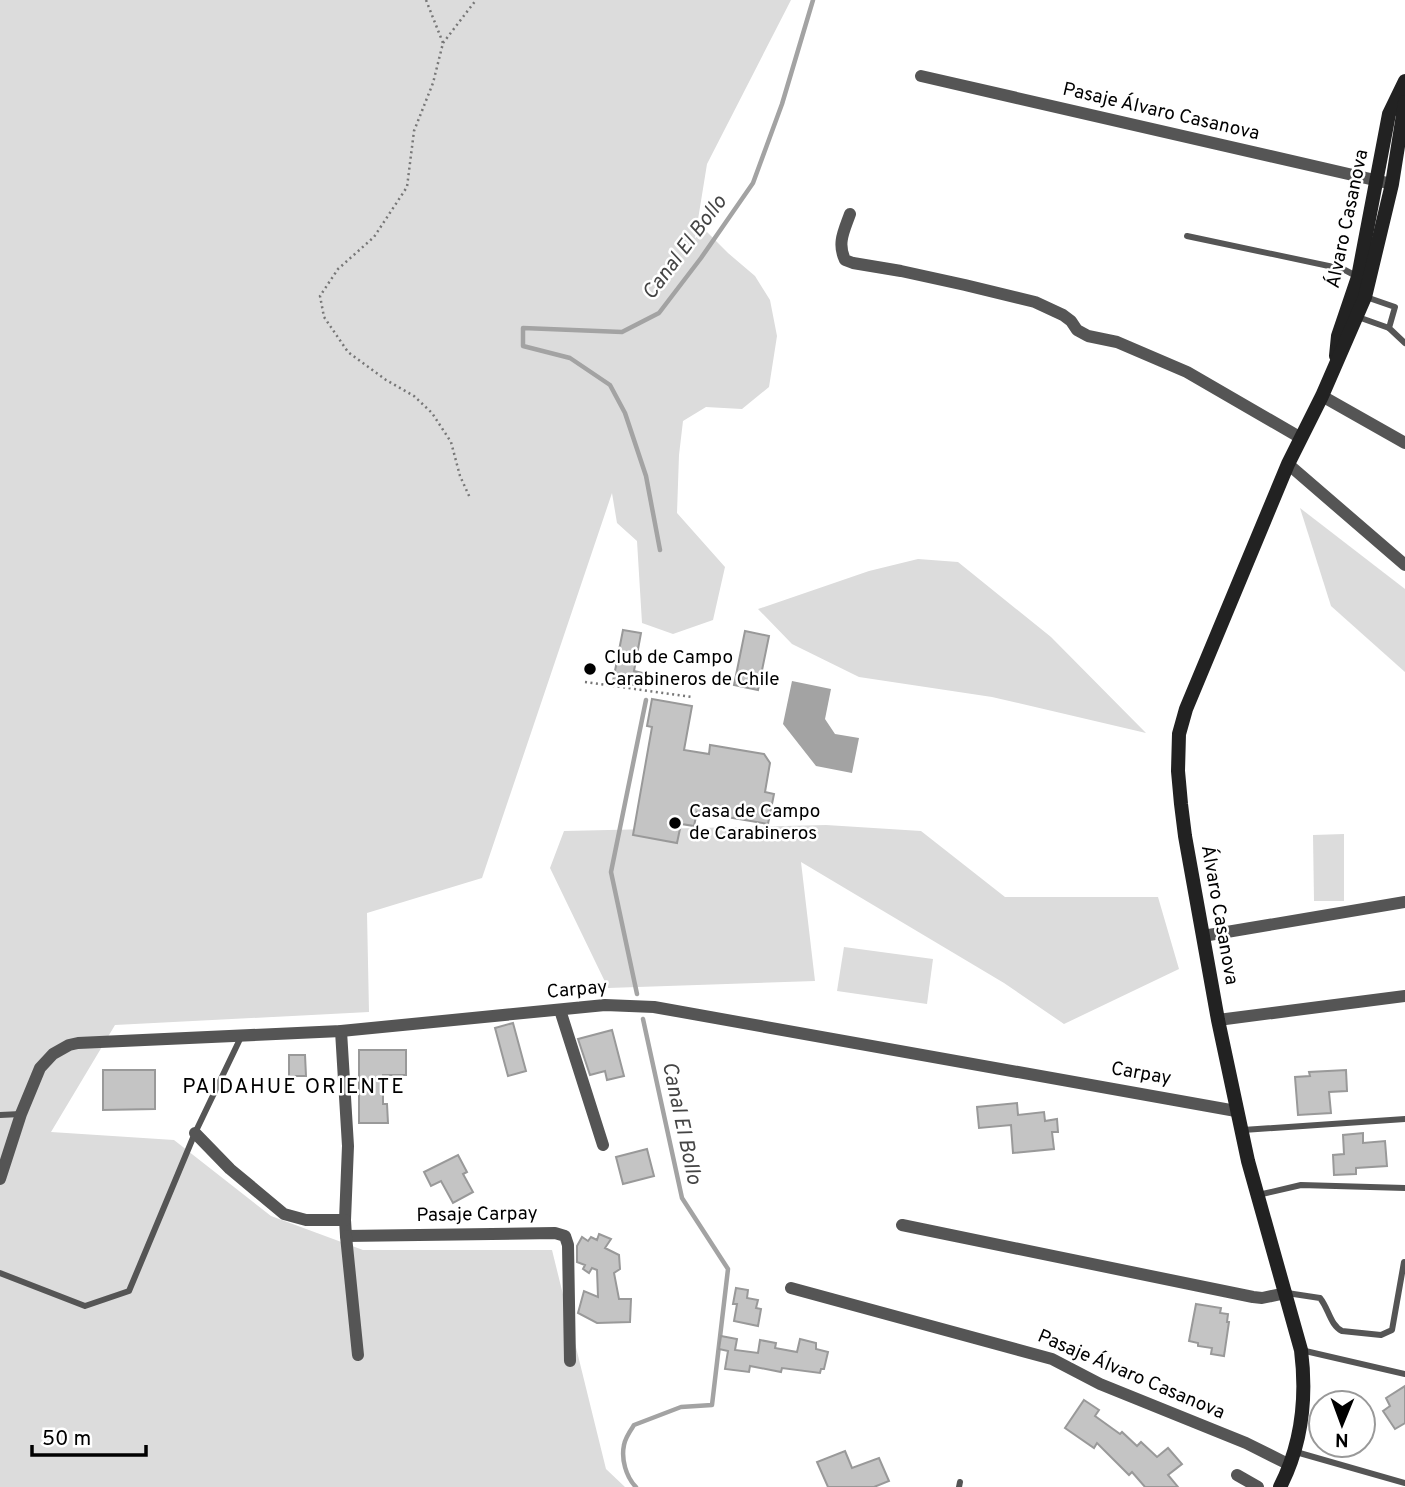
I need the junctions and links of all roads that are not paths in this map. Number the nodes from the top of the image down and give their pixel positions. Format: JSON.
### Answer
{"nodes":[{"id":1,"x":921,"y":76,"type":"dead end"},
{"id":2,"x":1405,"y":81,"type":"edge"},
{"id":3,"x":1405,"y":102,"type":"edge"},
{"id":4,"x":1377,"y":181,"type":"junction"},
{"id":5,"x":1392,"y":184,"type":"junction"},
{"id":6,"x":850,"y":214,"type":"dead end"},
{"id":7,"x":1187,"y":236,"type":"dead end"},
{"id":8,"x":1358,"y":277,"type":"junction"},
{"id":9,"x":1365,"y":297,"type":"junction"},
{"id":10,"x":1358,"y":317,"type":"junction"},
{"id":11,"x":1390,"y":328,"type":"junction"},
{"id":12,"x":1405,"y":343,"type":"edge"},
{"id":13,"x":1335,"y":368,"type":"junction"},
{"id":14,"x":1322,"y":396,"type":"junction"},
{"id":15,"x":1301,"y":438,"type":"junction"},
{"id":16,"x":1405,"y":443,"type":"edge"},
{"id":17,"x":1288,"y":464,"type":"junction"},
{"id":18,"x":1405,"y":565,"type":"edge"},
{"id":19,"x":1405,"y":902,"type":"edge"},
{"id":20,"x":1203,"y":936,"type":"junction"},
{"id":21,"x":1405,"y":996,"type":"edge"},
{"id":22,"x":560,"y":1010,"type":"junction"},
{"id":23,"x":1217,"y":1020,"type":"junction"},
{"id":24,"x":341,"y":1031,"type":"junction"},
{"id":25,"x":241,"y":1036,"type":"junction"},
{"id":26,"x":1236,"y":1111,"type":"junction"},
{"id":27,"x":21,"y":1114,"type":"junction"},
{"id":28,"x":0,"y":1115,"type":"edge"},
{"id":29,"x":1405,"y":1119,"type":"edge"},
{"id":30,"x":1240,"y":1130,"type":"junction"},
{"id":31,"x":195,"y":1133,"type":"junction"},
{"id":32,"x":603,"y":1145,"type":"dead end"},
{"id":33,"x":0,"y":1179,"type":"edge"},
{"id":34,"x":1405,"y":1188,"type":"edge"},
{"id":35,"x":1257,"y":1195,"type":"junction"},
{"id":36,"x":345,"y":1220,"type":"junction"},
{"id":37,"x":902,"y":1225,"type":"dead end"},
{"id":38,"x":346,"y":1236,"type":"junction"},
{"id":39,"x":1404,"y":1262,"type":"edge"},
{"id":40,"x":0,"y":1273,"type":"edge"},
{"id":41,"x":792,"y":1288,"type":"dead end"},
{"id":42,"x":1286,"y":1293,"type":"junction"},
{"id":43,"x":1301,"y":1350,"type":"junction"},
{"id":44,"x":358,"y":1355,"type":"dead end"},
{"id":45,"x":570,"y":1361,"type":"dead end"},
{"id":46,"x":1405,"y":1374,"type":"edge"},
{"id":47,"x":1292,"y":1458,"type":"junction"},
{"id":48,"x":1237,"y":1475,"type":"dead end"},
{"id":49,"x":1405,"y":1483,"type":"edge"},
{"id":50,"x":1258,"y":1487,"type":"edge"},
{"id":51,"x":1280,"y":1487,"type":"edge"}],
"edges":[{"from":1,"to":4,"type":"street","name":"Pasaje Álvaro Casanova"},
{"from":2,"to":4,"type":"street","name":"Álvaro Casanova"},
{"from":3,"to":5,"type":"street","name":"Álvaro Casanova"},
{"from":4,"to":5,"type":"street","name":"Pasaje Álvaro Casanova"},
{"from":4,"to":8,"type":"street","name":"Álvaro Casanova"},
{"from":5,"to":9,"type":"street","name":"Álvaro Casanova"},
{"from":6,"to":15,"type":"street"},
{"from":7,"to":8,"type":"lane"},
{"from":8,"to":9,"type":"lane"},
{"from":8,"to":13,"type":"street","name":"Álvaro Casanova"},
{"from":9,"to":10,"type":"street","name":"Álvaro Casanova"},
{"from":9,"to":11,"type":"lane"},
{"from":10,"to":11,"type":"lane"},
{"from":10,"to":13,"type":"street","name":"Álvaro Casanova"},
{"from":11,"to":12,"type":"lane"},
{"from":13,"to":14,"type":"street","name":"Álvaro Casanova"},
{"from":14,"to":15,"type":"street","name":"Álvaro Casanova"},
{"from":14,"to":16,"type":"street"},
{"from":15,"to":17,"type":"street","name":"Álvaro Casanova"},
{"from":17,"to":18,"type":"street"},
{"from":17,"to":20,"type":"street","name":"Álvaro Casanova"},
{"from":19,"to":20,"type":"street"},
{"from":20,"to":23,"type":"street","name":"Álvaro Casanova"},
{"from":21,"to":23,"type":"street"},
{"from":22,"to":24,"type":"street","name":"Carpay"},
{"from":22,"to":26,"type":"street","name":"Carpay"},
{"from":22,"to":32,"type":"street"},
{"from":23,"to":26,"type":"street","name":"Álvaro Casanova"},
{"from":24,"to":25,"type":"street","name":"Carpay"},
{"from":24,"to":36,"type":"street"},
{"from":25,"to":27,"type":"street","name":"Carpay"},
{"from":25,"to":31,"type":"lane"},
{"from":26,"to":30,"type":"street","name":"Álvaro Casanova"},
{"from":27,"to":28,"type":"lane"},
{"from":27,"to":33,"type":"street","name":"Carpay"},
{"from":29,"to":30,"type":"lane"},
{"from":30,"to":35,"type":"street","name":"Álvaro Casanova"},
{"from":31,"to":36,"type":"street"},
{"from":31,"to":40,"type":"lane"},
{"from":34,"to":35,"type":"lane"},
{"from":35,"to":42,"type":"street","name":"Álvaro Casanova"},
{"from":36,"to":38,"type":"street"},
{"from":37,"to":42,"type":"street"},
{"from":38,"to":44,"type":"street"},
{"from":38,"to":45,"type":"street","name":"Pasaje Carpay"},
{"from":39,"to":42,"type":"lane"},
{"from":41,"to":47,"type":"street","name":"Pasaje Álvaro Casanova"},
{"from":42,"to":43,"type":"street","name":"Álvaro Casanova"},
{"from":43,"to":46,"type":"lane"},
{"from":43,"to":47,"type":"street","name":"Álvaro Casanova"},
{"from":47,"to":49,"type":"lane"},
{"from":47,"to":51,"type":"street","name":"Álvaro Casanova"},
{"from":48,"to":50,"type":"street"}]}
